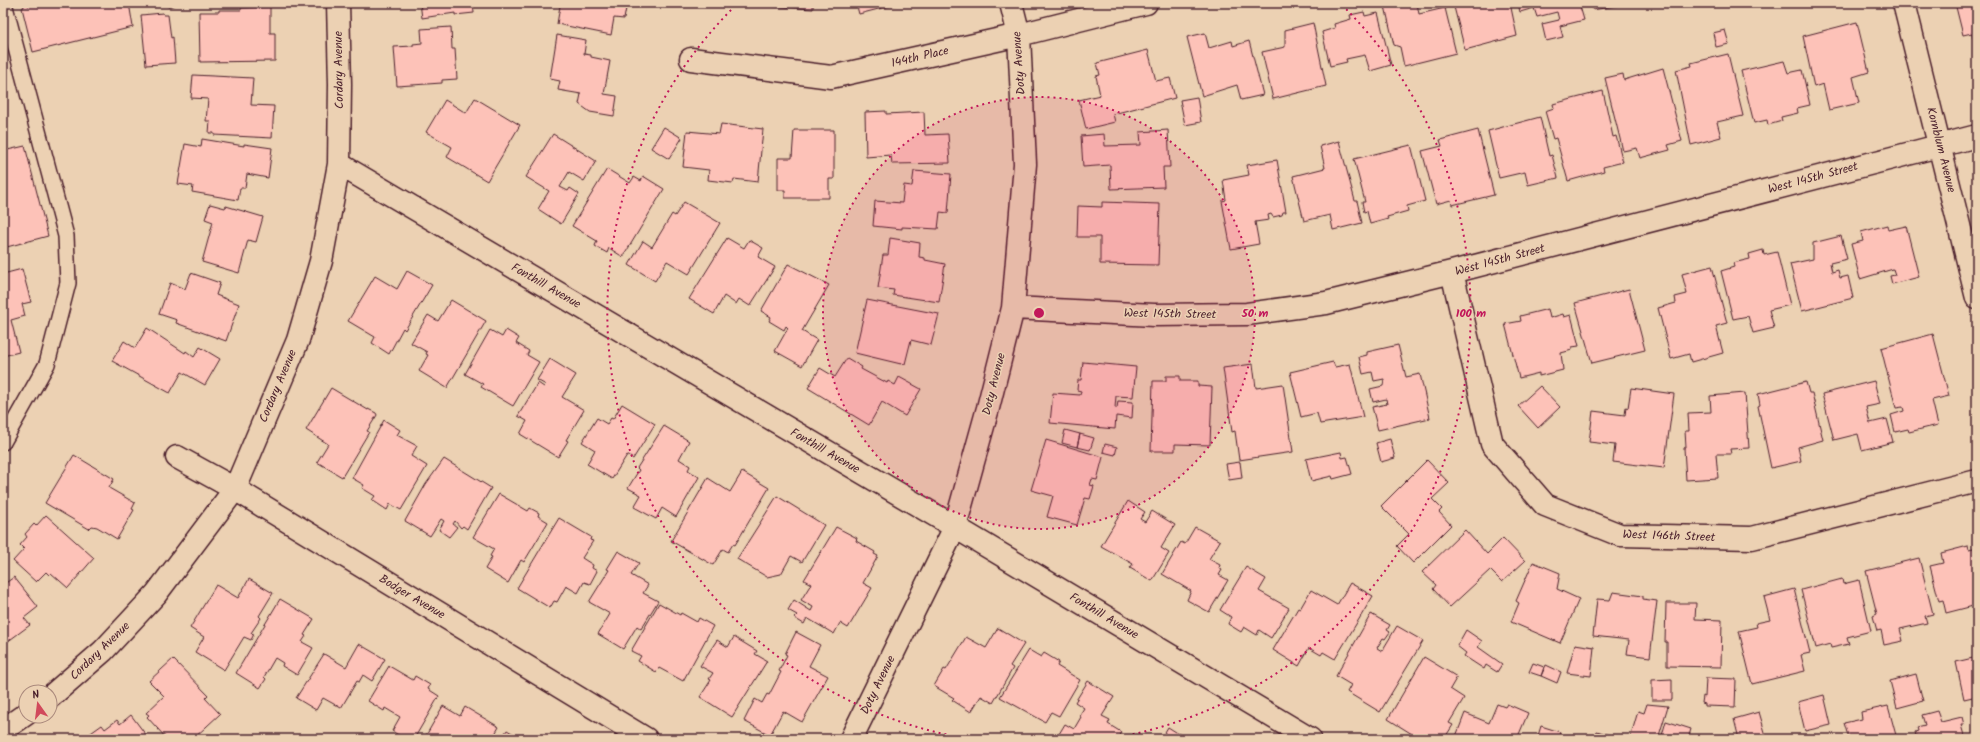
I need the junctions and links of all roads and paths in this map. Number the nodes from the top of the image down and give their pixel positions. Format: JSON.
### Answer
{"nodes":[{"id":1,"x":4,"y":3,"type":"edge"},
{"id":2,"x":338,"y":3,"type":"edge"},
{"id":3,"x":1011,"y":3,"type":"edge"},
{"id":4,"x":1146,"y":3,"type":"edge"},
{"id":5,"x":1904,"y":3,"type":"edge"},
{"id":6,"x":1019,"y":35,"type":"junction"},
{"id":7,"x":691,"y":59,"type":"dead end"},
{"id":8,"x":1977,"y":136,"type":"edge"},
{"id":9,"x":1940,"y":145,"type":"junction"},
{"id":10,"x":339,"y":164,"type":"junction"},
{"id":11,"x":1452,"y":272,"type":"junction"},
{"id":12,"x":1977,"y":298,"type":"edge"},
{"id":13,"x":1013,"y":308,"type":"junction"},
{"id":14,"x":3,"y":442,"type":"edge"},
{"id":15,"x":177,"y":457,"type":"dead end"},
{"id":16,"x":1977,"y":481,"type":"edge"},
{"id":17,"x":235,"y":489,"type":"junction"},
{"id":18,"x":954,"y":527,"type":"junction"},
{"id":19,"x":58,"y":690,"type":"edge"},
{"id":20,"x":18,"y":720,"type":"edge"},
{"id":21,"x":3,"y":730,"type":"edge"},
{"id":22,"x":646,"y":739,"type":"edge"},
{"id":23,"x":851,"y":739,"type":"edge"},
{"id":24,"x":1310,"y":739,"type":"edge"}],
"edges":[{"from":1,"to":14,"type":"lane"},
{"from":2,"to":10,"type":"street","name":"Cordary Avenue"},
{"from":3,"to":6,"type":"street","name":"Doty Avenue"},
{"from":4,"to":6,"type":"street","name":"144th Place"},
{"from":5,"to":9,"type":"street","name":"Kornblum Avenue"},
{"from":6,"to":7,"type":"street","name":"144th Place"},
{"from":6,"to":13,"type":"street","name":"Doty Avenue"},
{"from":8,"to":9,"type":"street","name":"West 145th Street"},
{"from":9,"to":11,"type":"street","name":"West 145th Street"},
{"from":9,"to":12,"type":"street","name":"Kornblum Avenue"},
{"from":10,"to":17,"type":"street","name":"Cordary Avenue"},
{"from":10,"to":18,"type":"street","name":"Fonthill Avenue"},
{"from":11,"to":13,"type":"street","name":"West 145th Street"},
{"from":11,"to":16,"type":"street","name":"West 146th Street"},
{"from":13,"to":18,"type":"street","name":"Doty Avenue"},
{"from":15,"to":17,"type":"street","name":"Bodger Avenue"},
{"from":17,"to":19,"type":"street","name":"Cordary Avenue"},
{"from":17,"to":22,"type":"street","name":"Bodger Avenue"},
{"from":18,"to":23,"type":"street","name":"Doty Avenue"},
{"from":18,"to":24,"type":"street","name":"Fonthill Avenue"},
{"from":20,"to":21,"type":"street"}]}
